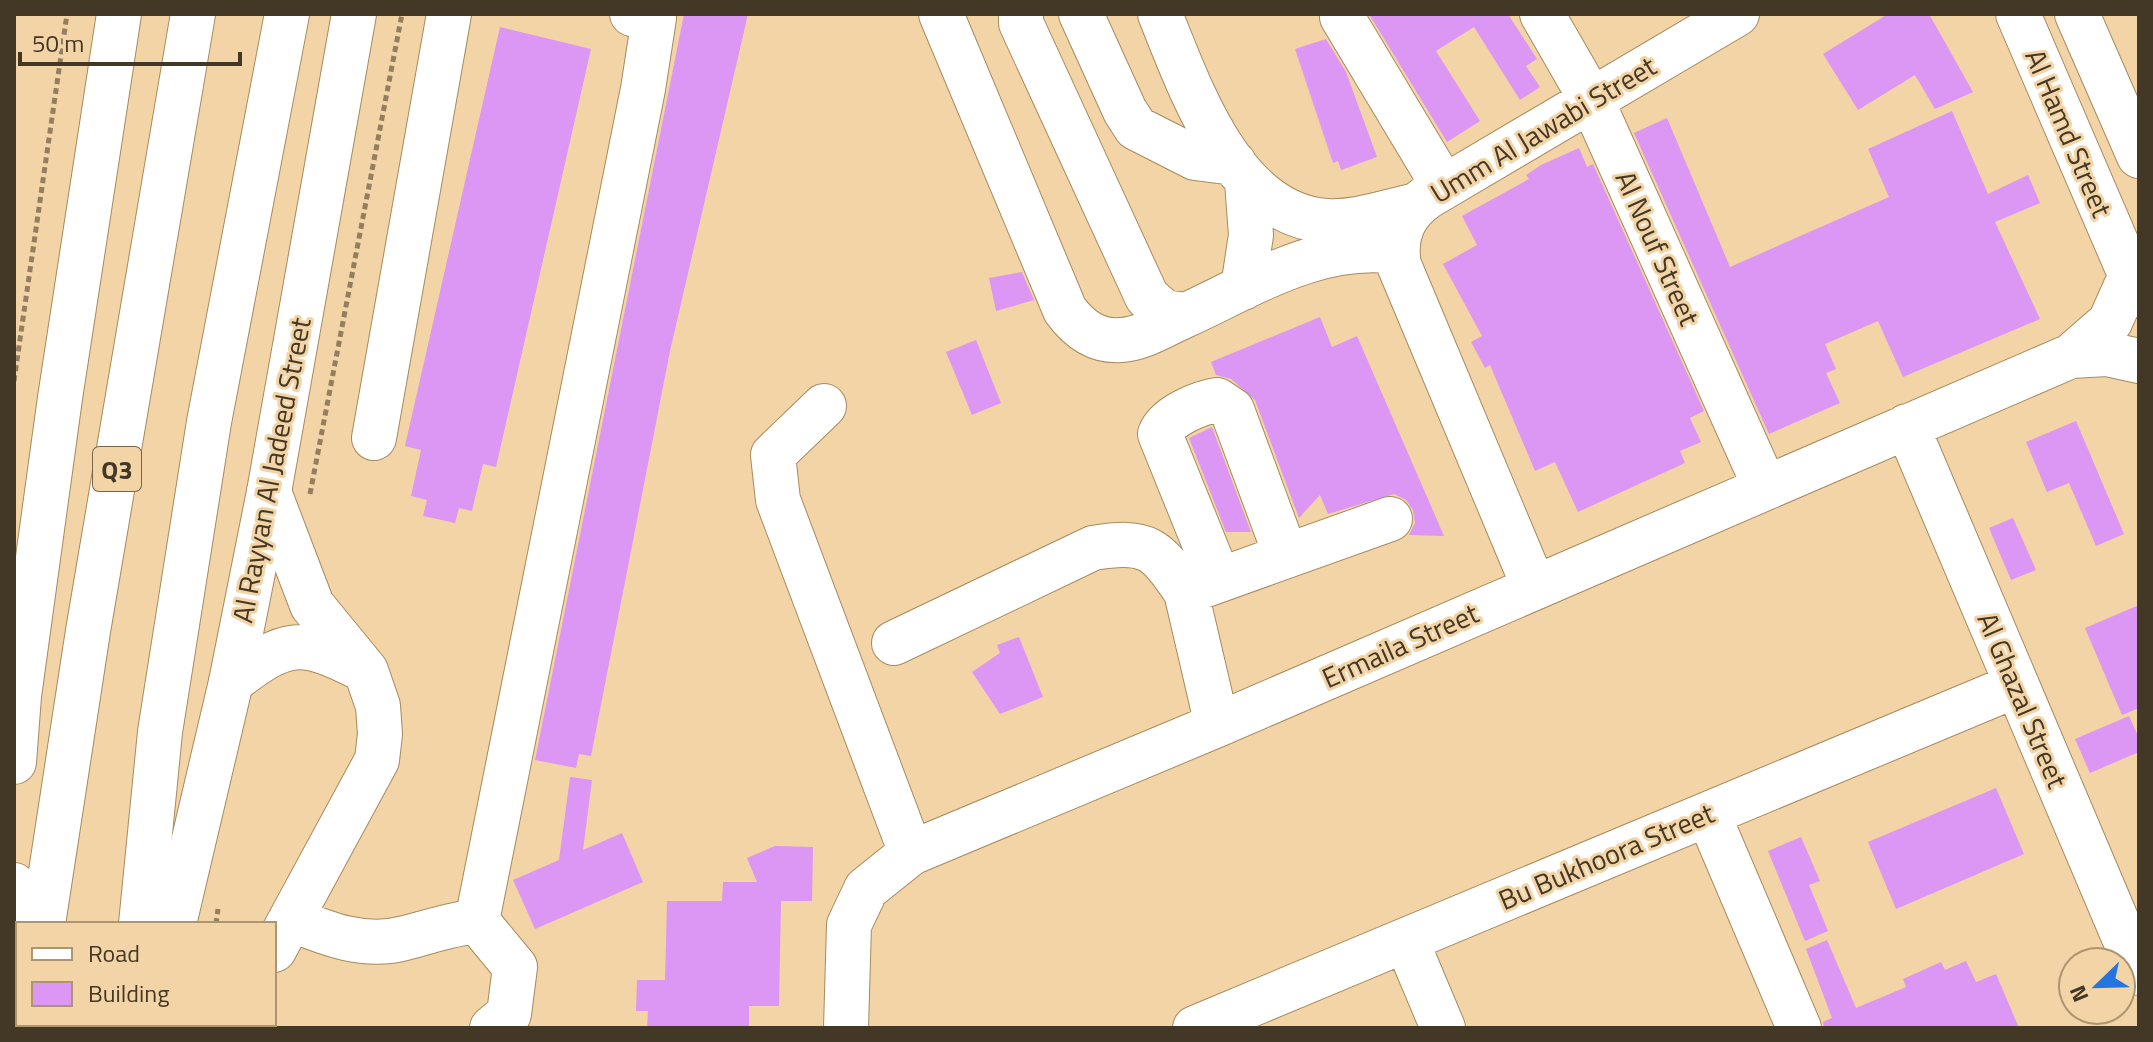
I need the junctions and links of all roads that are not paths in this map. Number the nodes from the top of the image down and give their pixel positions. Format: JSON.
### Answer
{"nodes":[{"id":1,"x":119,"y":14,"type":"edge"},
{"id":2,"x":193,"y":14,"type":"edge"},
{"id":3,"x":287,"y":14,"type":"edge"},
{"id":4,"x":354,"y":14,"type":"edge"},
{"id":5,"x":449,"y":14,"type":"edge"},
{"id":6,"x":941,"y":14,"type":"edge"},
{"id":7,"x":1021,"y":14,"type":"edge"},
{"id":8,"x":1081,"y":14,"type":"edge"},
{"id":9,"x":1160,"y":14,"type":"edge"},
{"id":10,"x":1542,"y":14,"type":"edge"},
{"id":11,"x":1737,"y":14,"type":"edge"},
{"id":12,"x":2018,"y":14,"type":"edge"},
{"id":13,"x":2077,"y":14,"type":"edge"},
{"id":14,"x":647,"y":15,"type":"edge"},
{"id":15,"x":1342,"y":17,"type":"dead end"},
{"id":16,"x":1592,"y":101,"type":"junction"},
{"id":17,"x":2139,"y":156,"type":"edge"},
{"id":18,"x":1240,"y":172,"type":"junction"},
{"id":19,"x":1430,"y":196,"type":"junction"},
{"id":20,"x":1397,"y":252,"type":"junction"},
{"id":21,"x":2135,"y":285,"type":"edge"},
{"id":22,"x":1243,"y":288,"type":"junction"},
{"id":23,"x":1186,"y":315,"type":"junction"},
{"id":24,"x":2071,"y":356,"type":"junction"},
{"id":25,"x":2139,"y":361,"type":"edge"},
{"id":26,"x":824,"y":406,"type":"dead end"},
{"id":27,"x":1907,"y":426,"type":"junction"},
{"id":28,"x":374,"y":438,"type":"dead end"},
{"id":29,"x":1765,"y":487,"type":"junction"},
{"id":30,"x":269,"y":492,"type":"junction"},
{"id":31,"x":1390,"y":519,"type":"dead end"},
{"id":32,"x":1286,"y":556,"type":"junction"},
{"id":33,"x":1202,"y":586,"type":"junction"},
{"id":34,"x":1534,"y":587,"type":"junction"},
{"id":35,"x":894,"y":643,"type":"dead end"},
{"id":36,"x":366,"y":671,"type":"junction"},
{"id":37,"x":231,"y":682,"type":"junction"},
{"id":38,"x":2017,"y":685,"type":"junction"},
{"id":39,"x":1217,"y":725,"type":"junction"},
{"id":40,"x":14,"y":762,"type":"edge"},
{"id":41,"x":1708,"y":814,"type":"junction"},
{"id":42,"x":911,"y":853,"type":"junction"},
{"id":43,"x":14,"y":885,"type":"edge"},
{"id":44,"x":477,"y":921,"type":"junction"},
{"id":45,"x":17,"y":922,"type":"edge"},
{"id":46,"x":43,"y":922,"type":"edge"},
{"id":47,"x":141,"y":922,"type":"edge"},
{"id":48,"x":174,"y":922,"type":"edge"},
{"id":49,"x":282,"y":934,"type":"edge"},
{"id":50,"x":1406,"y":940,"type":"junction"},
{"id":51,"x":2139,"y":973,"type":"edge"},
{"id":52,"x":492,"y":1028,"type":"edge"},
{"id":53,"x":846,"y":1028,"type":"edge"},
{"id":54,"x":1195,"y":1028,"type":"edge"},
{"id":55,"x":1443,"y":1028,"type":"edge"},
{"id":56,"x":1799,"y":1028,"type":"edge"}],
"edges":[{"from":1,"to":40,"type":"main road"},
{"from":2,"to":46,"type":"main road","number":"Q3"},
{"from":3,"to":47,"type":"main road"},
{"from":4,"to":30,"type":"main road","name":"Al Rayyan Al Jadeed Street"},
{"from":5,"to":28,"type":"main road"},
{"from":6,"to":23,"type":"main road"},
{"from":7,"to":23,"type":"main road"},
{"from":8,"to":18,"type":"main road"},
{"from":9,"to":18,"type":"main road"},
{"from":10,"to":16,"type":"main road","name":"Al Nouf Street"},
{"from":11,"to":16,"type":"main road","name":"Umm Al Jawabi Street"},
{"from":12,"to":21,"type":"main road","name":"Al Hamd Street"},
{"from":13,"to":17,"type":"main road","name":"Al Hamd Street"},
{"from":14,"to":44,"type":"main road"},
{"from":15,"to":19,"type":"main road"},
{"from":16,"to":19,"type":"main road","name":"Umm Al Jawabi Street"},
{"from":16,"to":29,"type":"main road","name":"Al Nouf Street"},
{"from":18,"to":19,"type":"main road"},
{"from":18,"to":22,"type":"main road"},
{"from":19,"to":20,"type":"main road","name":"Umm Al Jawabi Street"},
{"from":20,"to":22,"type":"main road"},
{"from":20,"to":34,"type":"main road"},
{"from":21,"to":24,"type":"main road","name":"Ermaila Street"},
{"from":22,"to":23,"type":"main road"},
{"from":24,"to":25,"type":"main road","name":"Ermaila Street"},
{"from":24,"to":27,"type":"main road","name":"Ermaila Street"},
{"from":26,"to":42,"type":"main road"},
{"from":27,"to":29,"type":"main road","name":"Ermaila Street"},
{"from":27,"to":38,"type":"main road","name":"Al Ghazal Street"},
{"from":29,"to":34,"type":"main road","name":"Ermaila Street"},
{"from":30,"to":36,"type":"main road"},
{"from":30,"to":37,"type":"main road","name":"Al Rayyan Al Jadeed Street"},
{"from":31,"to":32,"type":"main road"},
{"from":32,"to":33,"type":"main road"},
{"from":32,"to":33,"type":"main road"},
{"from":33,"to":35,"type":"main road"},
{"from":33,"to":39,"type":"main road"},
{"from":34,"to":39,"type":"main road","name":"Ermaila Street"},
{"from":36,"to":37,"type":"main road"},
{"from":36,"to":49,"type":"main road"},
{"from":37,"to":48,"type":"main road","name":"Al Rayyan Al Jadeed Street"},
{"from":38,"to":41,"type":"main road","name":"Bu Bukhoora Street"},
{"from":38,"to":51,"type":"main road","name":"Al Ghazal Street"},
{"from":39,"to":42,"type":"main road","name":"Ermaila Street"},
{"from":41,"to":50,"type":"main road","name":"Bu Bukhoora Street"},
{"from":41,"to":56,"type":"main road"},
{"from":42,"to":53,"type":"main road","name":"Ermaila Street"},
{"from":43,"to":45,"type":"main road"},
{"from":44,"to":49,"type":"main road"},
{"from":44,"to":52,"type":"main road"},
{"from":50,"to":54,"type":"main road","name":"Bu Bukhoora Street"},
{"from":50,"to":55,"type":"main road"}]}
